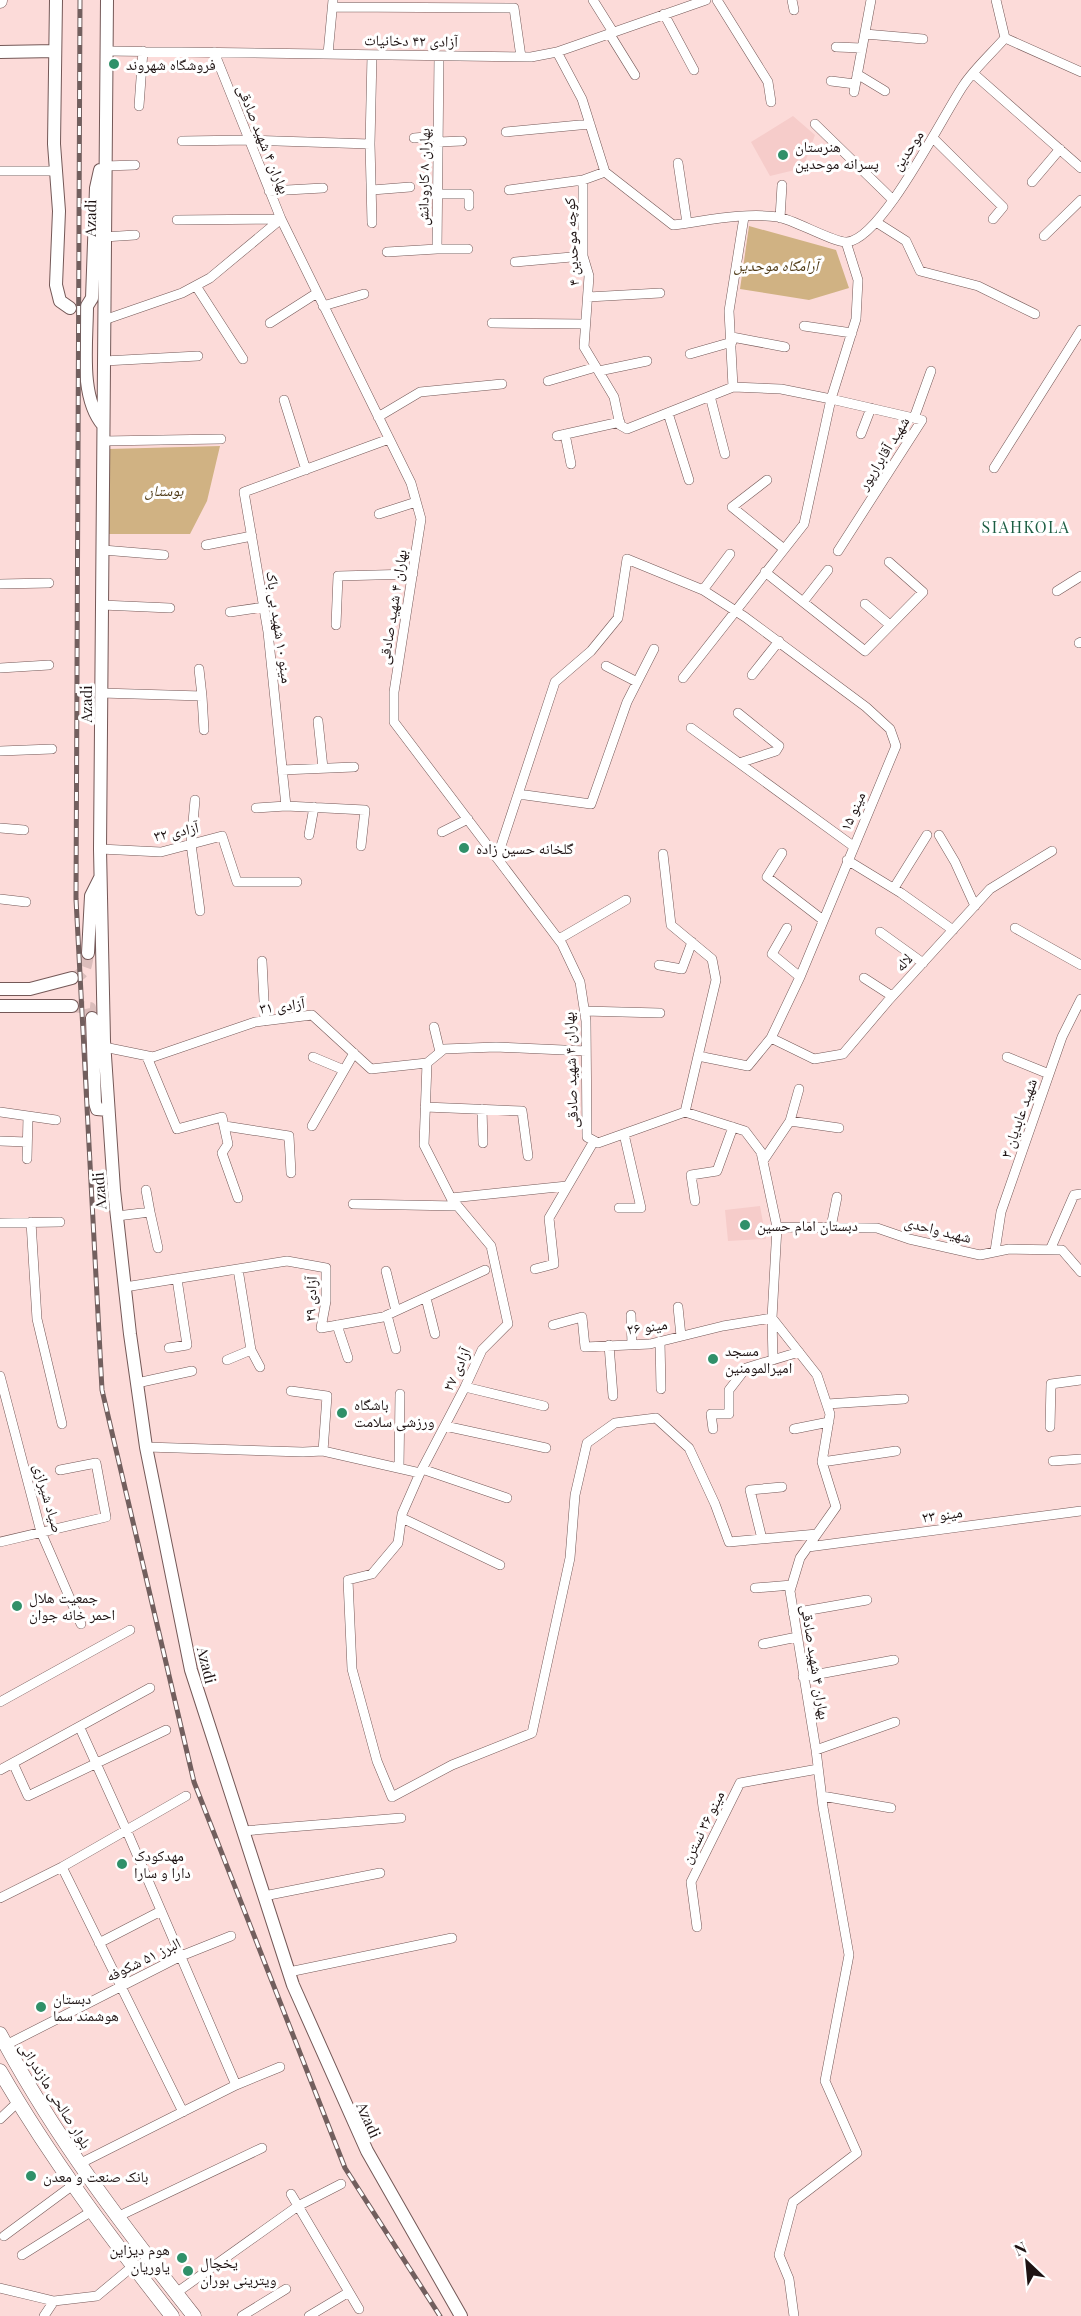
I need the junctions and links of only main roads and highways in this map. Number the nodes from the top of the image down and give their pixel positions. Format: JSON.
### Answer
{"nodes":[{"id":1,"x":56,"y":0,"type":"edge"},
{"id":2,"x":107,"y":0,"type":"edge"},
{"id":3,"x":55,"y":51,"type":"junction"},
{"id":4,"x":0,"y":52,"type":"edge"},
{"id":5,"x":105,"y":152,"type":"junction"},
{"id":6,"x":70,"y":308,"type":"dead end"},
{"id":7,"x":103,"y":425,"type":"junction"},
{"id":8,"x":101,"y":877,"type":"junction"},
{"id":9,"x":88,"y":953,"type":"tunnel mouth"},
{"id":10,"x":72,"y":978,"type":"tunnel mouth"},
{"id":11,"x":0,"y":989,"type":"edge"},
{"id":12,"x":30,"y":989,"type":"junction"},
{"id":13,"x":0,"y":1006,"type":"edge"},
{"id":14,"x":31,"y":1006,"type":"junction"},
{"id":15,"x":72,"y":1006,"type":"tunnel mouth"},
{"id":16,"x":92,"y":1018,"type":"dead end"},
{"id":17,"x":108,"y":1110,"type":"junction"},
{"id":18,"x":3,"y":2039,"type":"edge"},
{"id":19,"x":0,"y":2071,"type":"edge"},
{"id":20,"x":172,"y":2316,"type":"edge"},
{"id":21,"x":194,"y":2316,"type":"edge"},
{"id":22,"x":461,"y":2316,"type":"edge"}],
"edges":[{"from":1,"to":3,"type":"main road"},
{"from":2,"to":5,"type":"main road","name":"Azadi"},
{"from":3,"to":4,"type":"main road"},
{"from":3,"to":6,"type":"main road"},
{"from":5,"to":7,"type":"main road","name":"Azadi"},
{"from":5,"to":7,"type":"main road"},
{"from":7,"to":8,"type":"main road","name":"Azadi"},
{"from":8,"to":9,"type":"main road"},
{"from":8,"to":17,"type":"main road","name":"Azadi"},
{"from":10,"to":12,"type":"main road"},
{"from":11,"to":12,"type":"main road"},
{"from":12,"to":14,"type":"main road"},
{"from":13,"to":14,"type":"main road"},
{"from":14,"to":15,"type":"main road"},
{"from":16,"to":17,"type":"main road"},
{"from":17,"to":22,"type":"main road","name":"Azadi"},
{"from":18,"to":21,"type":"main road","name":"بلوار صالحی مازندرانی"},
{"from":19,"to":20,"type":"main road"}]}
